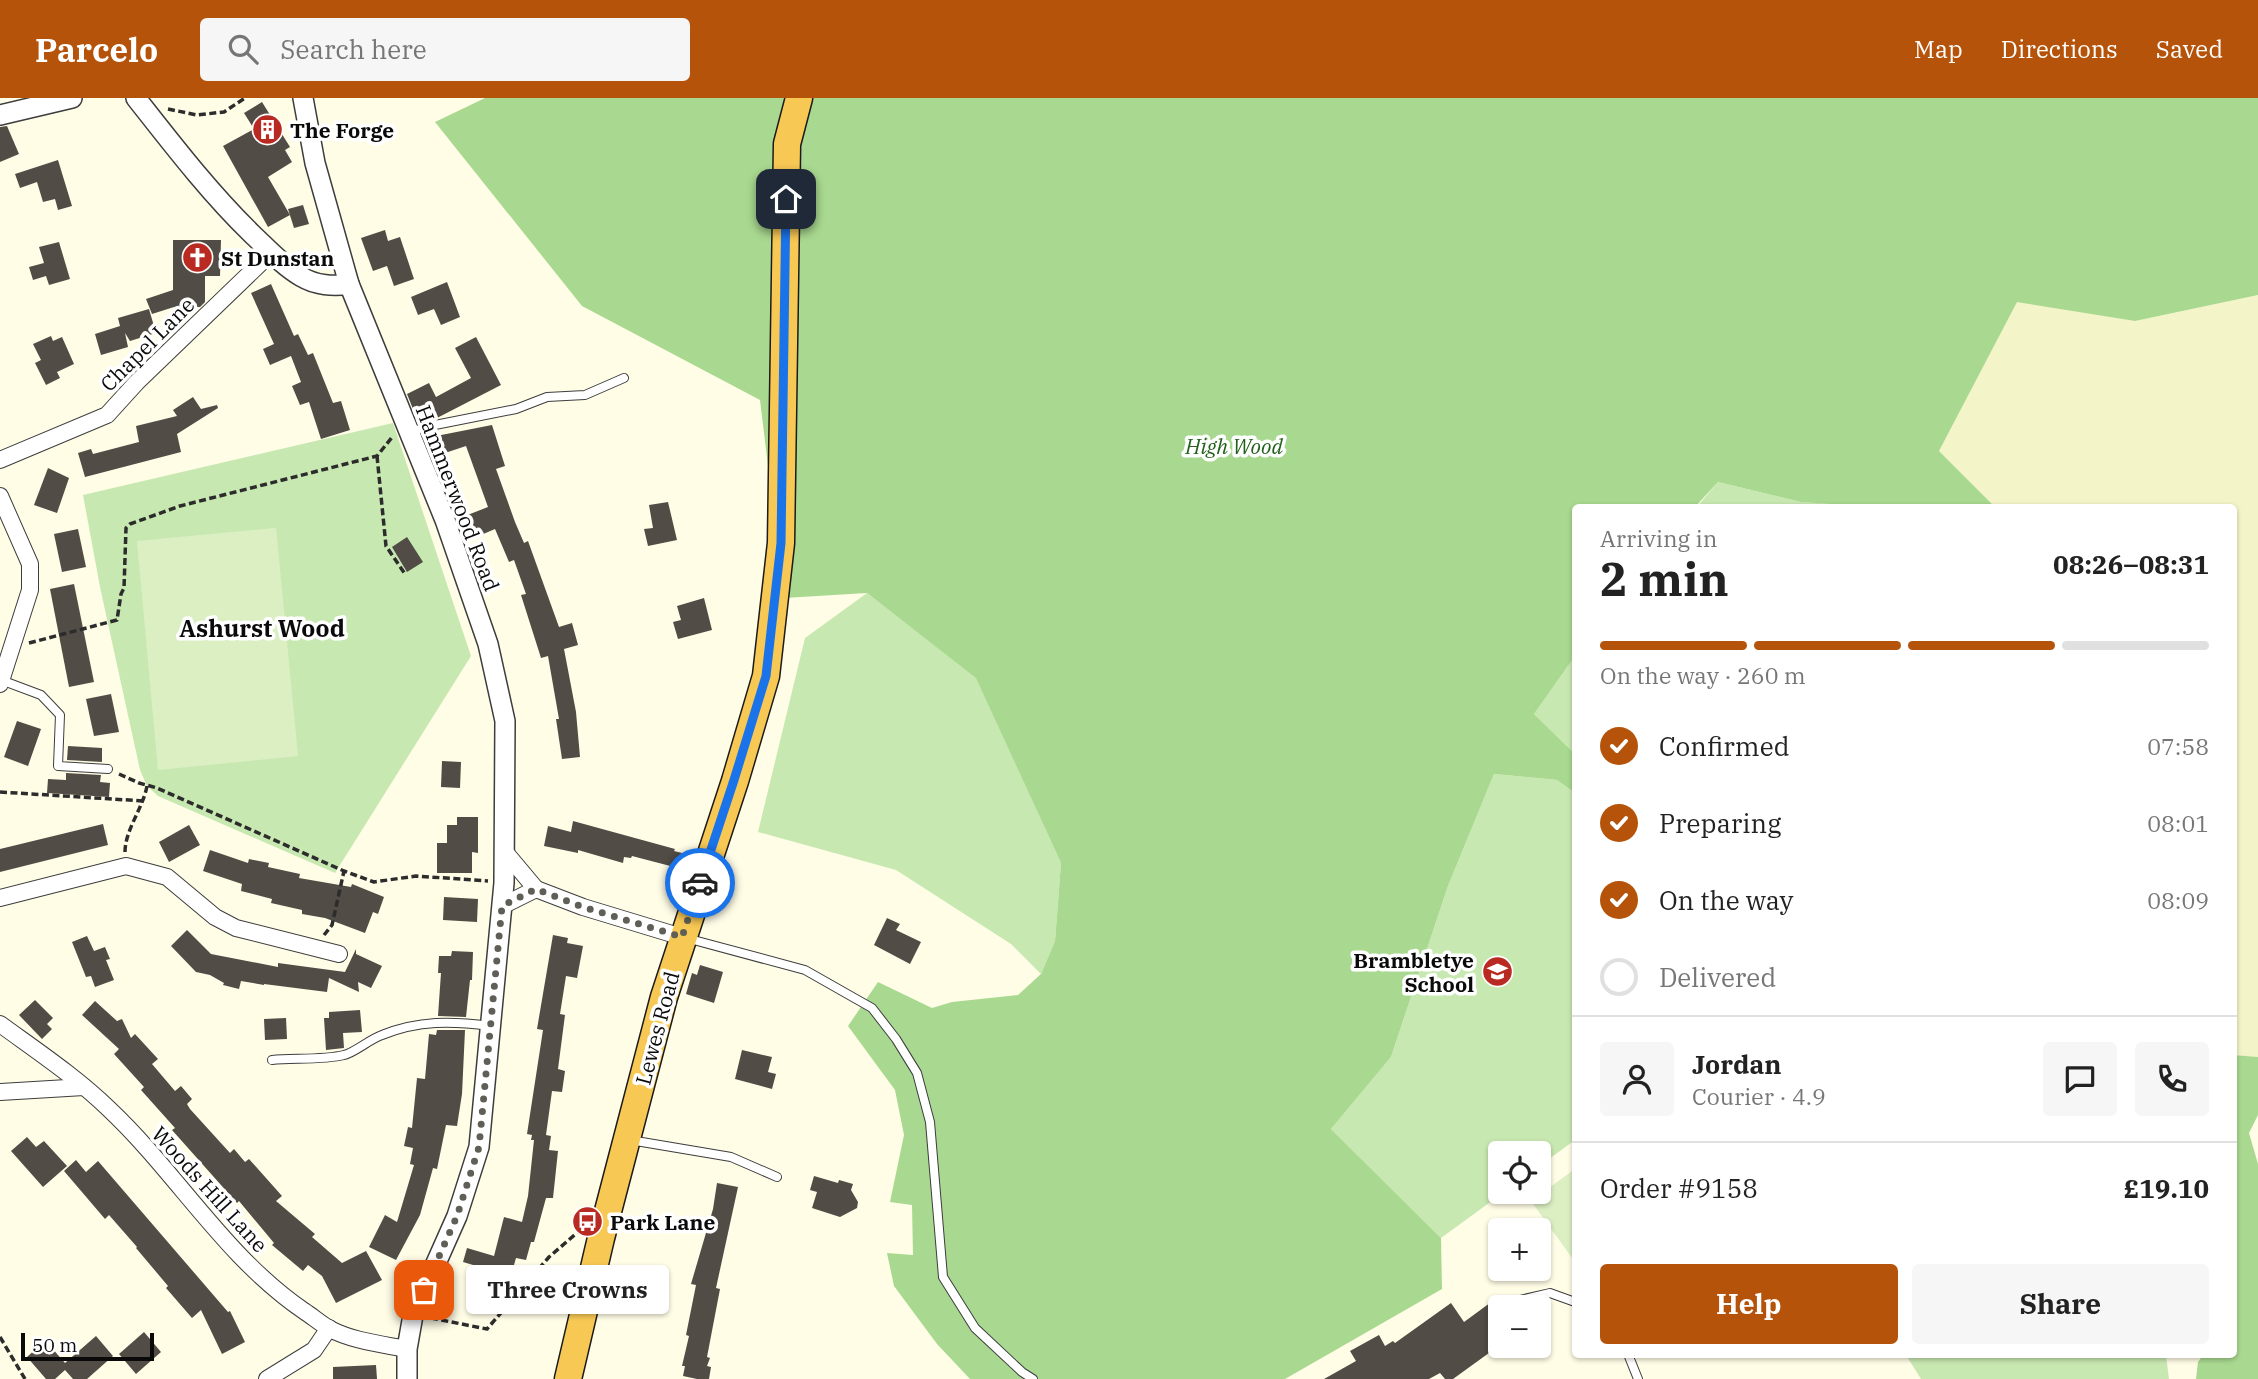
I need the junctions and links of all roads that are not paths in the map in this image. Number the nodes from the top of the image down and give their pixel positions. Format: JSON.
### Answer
{"nodes":[{"id":1,"x":72,"y":98,"type":"edge"},
{"id":2,"x":303,"y":98,"type":"edge"},
{"id":3,"x":799,"y":98,"type":"edge"},
{"id":4,"x":138,"y":101,"type":"edge"},
{"id":5,"x":0,"y":115,"type":"edge"},
{"id":6,"x":271,"y":253,"type":"junction"},
{"id":7,"x":349,"y":284,"type":"junction"},
{"id":8,"x":624,"y":378,"type":"dead end"},
{"id":9,"x":408,"y":430,"type":"junction"},
{"id":10,"x":0,"y":460,"type":"edge"},
{"id":11,"x":0,"y":496,"type":"edge"},
{"id":12,"x":1,"y":682,"type":"edge"},
{"id":13,"x":108,"y":769,"type":"road end"},
{"id":14,"x":505,"y":852,"type":"junction"},
{"id":15,"x":536,"y":889,"type":"junction"},
{"id":16,"x":0,"y":898,"type":"edge"},
{"id":17,"x":502,"y":906,"type":"junction"},
{"id":18,"x":682,"y":937,"type":"junction"},
{"id":19,"x":339,"y":954,"type":"dead end"},
{"id":20,"x":0,"y":1024,"type":"edge"},
{"id":21,"x":490,"y":1026,"type":"junction"},
{"id":22,"x":272,"y":1060,"type":"dead end"},
{"id":23,"x":84,"y":1087,"type":"junction"},
{"id":24,"x":0,"y":1092,"type":"edge"},
{"id":25,"x":627,"y":1140,"type":"junction"},
{"id":26,"x":777,"y":1177,"type":"dead end"},
{"id":27,"x":1541,"y":1295,"type":"edge"},
{"id":28,"x":1572,"y":1301,"type":"edge"},
{"id":29,"x":329,"y":1328,"type":"junction"},
{"id":30,"x":407,"y":1349,"type":"junction"},
{"id":31,"x":1630,"y":1358,"type":"edge"},
{"id":32,"x":267,"y":1379,"type":"edge"},
{"id":33,"x":407,"y":1379,"type":"edge"},
{"id":34,"x":568,"y":1379,"type":"edge"},
{"id":35,"x":1033,"y":1379,"type":"edge"},
{"id":36,"x":1638,"y":1379,"type":"edge"}],
"edges":[{"from":1,"to":5,"type":"street"},
{"from":2,"to":7,"type":"street","name":"Hammerwood Road"},
{"from":3,"to":18,"type":"highway","name":"Lewes Road"},
{"from":4,"to":6,"type":"street"},
{"from":6,"to":7,"type":"street"},
{"from":6,"to":10,"type":"street","name":"Chapel Lane"},
{"from":7,"to":9,"type":"street","name":"Hammerwood Road"},
{"from":8,"to":9,"type":"lane"},
{"from":9,"to":14,"type":"street","name":"Hammerwood Road"},
{"from":11,"to":12,"type":"street"},
{"from":12,"to":13,"type":"lane"},
{"from":14,"to":15,"type":"street"},
{"from":14,"to":17,"type":"street","name":"Hammerwood Road"},
{"from":15,"to":17,"type":"street"},
{"from":15,"to":18,"type":"street"},
{"from":16,"to":19,"type":"street"},
{"from":17,"to":21,"type":"street","name":"Hammerwood Road"},
{"from":18,"to":25,"type":"highway","name":"Lewes Road"},
{"from":18,"to":35,"type":"lane"},
{"from":20,"to":23,"type":"street","name":"Woods Hill Lane"},
{"from":21,"to":22,"type":"lane"},
{"from":21,"to":30,"type":"street","name":"Hammerwood Road"},
{"from":23,"to":24,"type":"street"},
{"from":23,"to":29,"type":"street","name":"Woods Hill Lane"},
{"from":25,"to":26,"type":"lane"},
{"from":25,"to":34,"type":"highway","name":"Lewes Road"},
{"from":27,"to":28,"type":"lane"},
{"from":29,"to":30,"type":"street","name":"Woods Hill Lane"},
{"from":29,"to":32,"type":"street"},
{"from":30,"to":33,"type":"street","name":"Hammerwood Road"},
{"from":31,"to":36,"type":"lane"}]}
